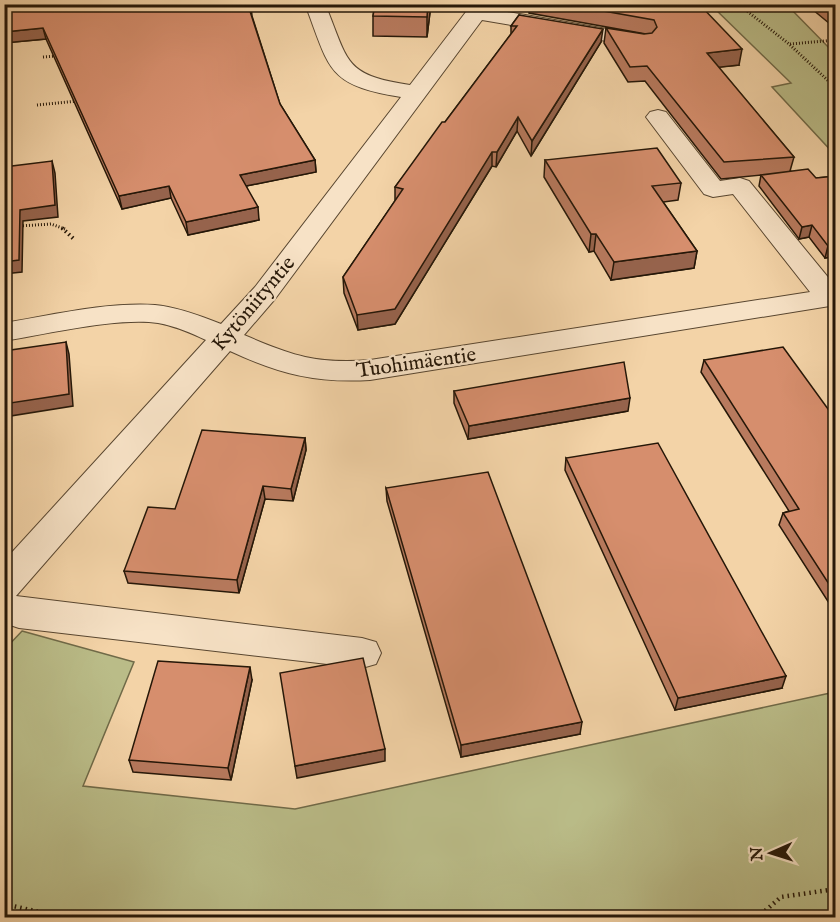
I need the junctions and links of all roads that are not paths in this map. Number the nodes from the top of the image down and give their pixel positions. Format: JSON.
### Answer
{"nodes":[{"id":1,"x":315,"y":4,"type":"edge"},
{"id":2,"x":480,"y":9,"type":"edge"},
{"id":3,"x":642,"y":41,"type":"edge"},
{"id":4,"x":417,"y":93,"type":"junction"},
{"id":5,"x":658,"y":117,"type":"dead end"},
{"id":6,"x":832,"y":296,"type":"edge"},
{"id":7,"x":4,"y":332,"type":"edge"},
{"id":8,"x":226,"y":338,"type":"junction"},
{"id":9,"x":4,"y":586,"type":"edge"},
{"id":10,"x":4,"y":607,"type":"edge"},
{"id":11,"x":362,"y":653,"type":"dead end"}],
"edges":[{"from":1,"to":4,"type":"street"},
{"from":2,"to":3,"type":"street"},
{"from":2,"to":4,"type":"street","name":"Kytöniityntie"},
{"from":4,"to":8,"type":"street","name":"Kytöniityntie"},
{"from":5,"to":6,"type":"street"},
{"from":6,"to":8,"type":"street","name":"Tuohimäentie"},
{"from":7,"to":8,"type":"street","name":"Tuohimäentie"},
{"from":8,"to":9,"type":"street","name":"Kytöniityntie"},
{"from":10,"to":11,"type":"street"}]}
